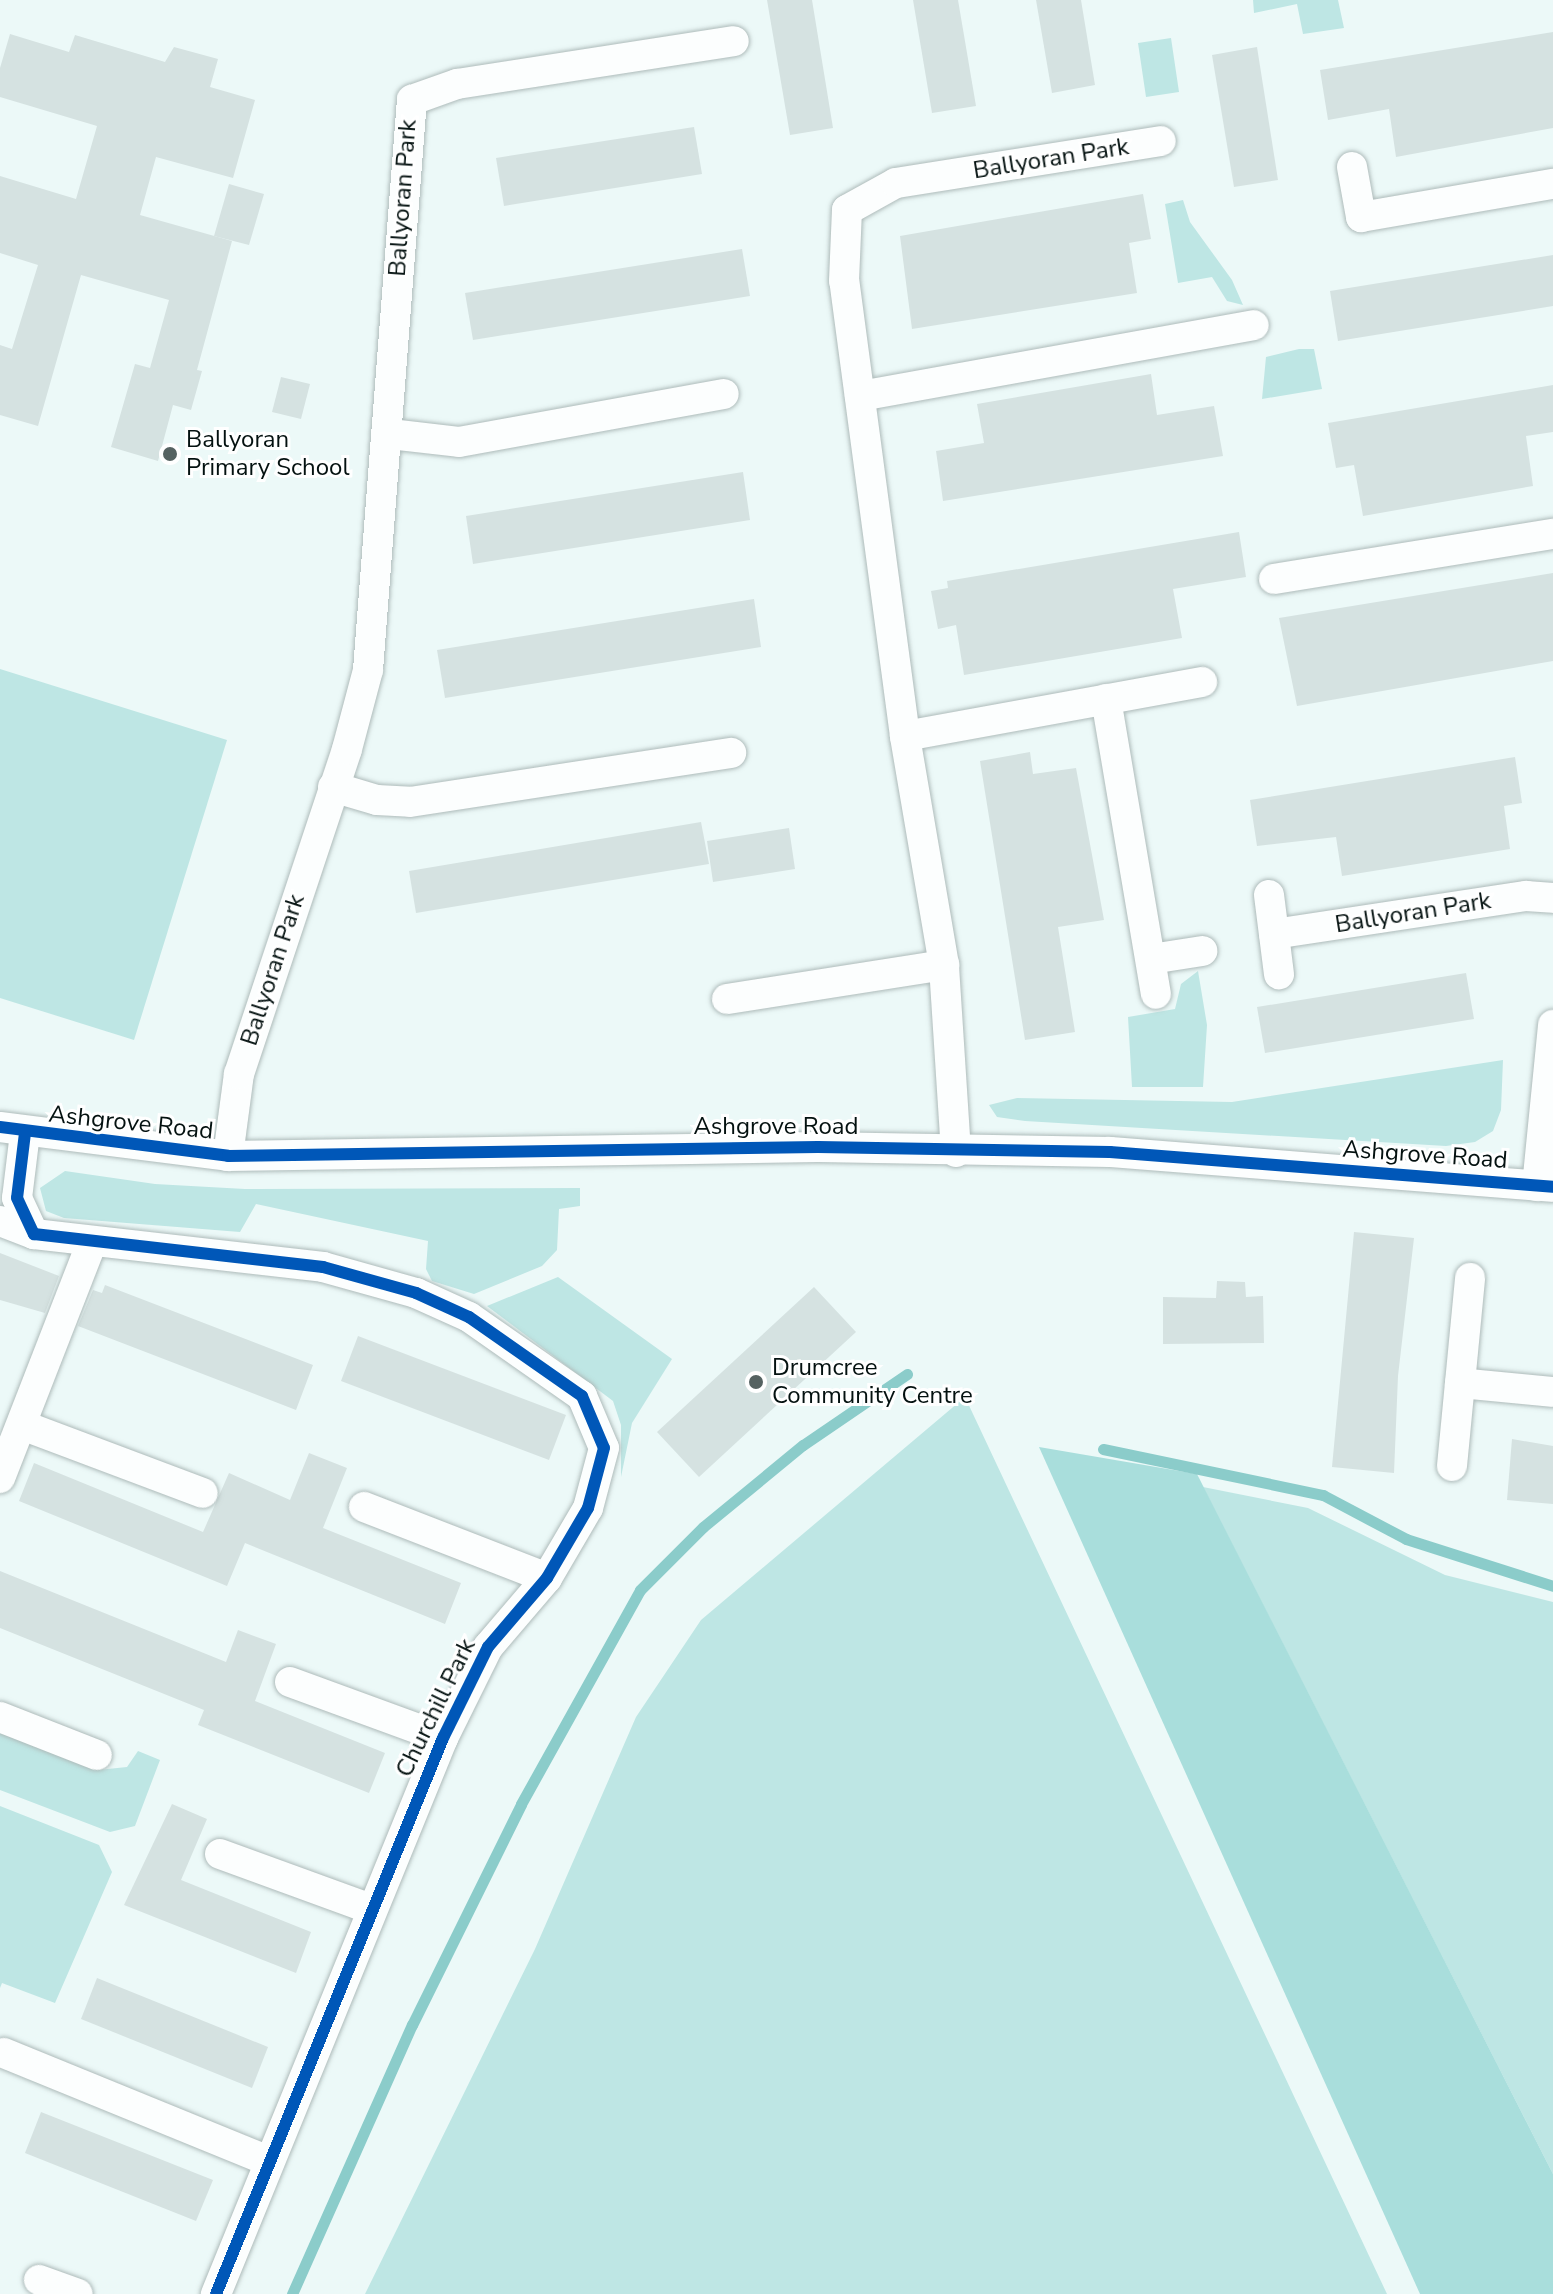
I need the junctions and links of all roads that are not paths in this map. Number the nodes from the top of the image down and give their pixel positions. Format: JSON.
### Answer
{"nodes":[{"id":1,"x":734,"y":41,"type":"dead end"},
{"id":2,"x":1161,"y":141,"type":"dead end"},
{"id":3,"x":1352,"y":167,"type":"dead end"},
{"id":4,"x":1553,"y":184,"type":"edge"},
{"id":5,"x":1254,"y":325,"type":"dead end"},
{"id":6,"x":724,"y":394,"type":"dead end"},
{"id":7,"x":860,"y":396,"type":"junction"},
{"id":8,"x":390,"y":434,"type":"junction"},
{"id":9,"x":1553,"y":534,"type":"edge"},
{"id":10,"x":1274,"y":579,"type":"dead end"},
{"id":11,"x":1202,"y":682,"type":"dead end"},
{"id":12,"x":1106,"y":699,"type":"junction"},
{"id":13,"x":905,"y":736,"type":"junction"},
{"id":14,"x":731,"y":753,"type":"dead end"},
{"id":15,"x":333,"y":787,"type":"junction"},
{"id":16,"x":1269,"y":895,"type":"dead end"},
{"id":17,"x":1553,"y":898,"type":"edge"},
{"id":18,"x":1274,"y":934,"type":"junction"},
{"id":19,"x":1202,"y":951,"type":"dead end"},
{"id":20,"x":1151,"y":959,"type":"junction"},
{"id":21,"x":944,"y":965,"type":"junction"},
{"id":22,"x":1279,"y":974,"type":"dead end"},
{"id":23,"x":1156,"y":994,"type":"dead end"},
{"id":24,"x":727,"y":999,"type":"dead end"},
{"id":25,"x":1553,"y":1025,"type":"edge"},
{"id":26,"x":12,"y":1130,"type":"edge"},
{"id":27,"x":956,"y":1152,"type":"junction"},
{"id":28,"x":228,"y":1156,"type":"junction"},
{"id":29,"x":1545,"y":1186,"type":"edge"},
{"id":30,"x":0,"y":1221,"type":"edge"},
{"id":31,"x":34,"y":1234,"type":"junction"},
{"id":32,"x":92,"y":1242,"type":"junction"},
{"id":33,"x":1470,"y":1278,"type":"dead end"},
{"id":34,"x":1460,"y":1383,"type":"junction"},
{"id":35,"x":1553,"y":1392,"type":"edge"},
{"id":36,"x":22,"y":1425,"type":"junction"},
{"id":37,"x":1452,"y":1466,"type":"dead end"},
{"id":38,"x":0,"y":1478,"type":"edge"},
{"id":39,"x":203,"y":1493,"type":"dead end"},
{"id":40,"x":364,"y":1507,"type":"dead end"},
{"id":41,"x":547,"y":1578,"type":"junction"},
{"id":42,"x":290,"y":1682,"type":"dead end"},
{"id":43,"x":0,"y":1717,"type":"edge"},
{"id":44,"x":443,"y":1738,"type":"junction"},
{"id":45,"x":97,"y":1755,"type":"dead end"},
{"id":46,"x":220,"y":1854,"type":"dead end"},
{"id":47,"x":371,"y":1909,"type":"junction"},
{"id":48,"x":4,"y":2053,"type":"dead end"},
{"id":49,"x":268,"y":2161,"type":"junction"},
{"id":50,"x":39,"y":2280,"type":"dead end"},
{"id":51,"x":78,"y":2294,"type":"edge"},
{"id":52,"x":216,"y":2294,"type":"edge"}],
"edges":[{"from":1,"to":8,"type":"street","name":"Ballyoran Park"},
{"from":2,"to":7,"type":"street","name":"Ballyoran Park"},
{"from":3,"to":4,"type":"street"},
{"from":5,"to":7,"type":"street"},
{"from":6,"to":8,"type":"street"},
{"from":7,"to":13,"type":"street","name":"Ballyoran Park"},
{"from":8,"to":15,"type":"street","name":"Ballyoran Park"},
{"from":9,"to":10,"type":"street"},
{"from":11,"to":12,"type":"street"},
{"from":12,"to":13,"type":"street"},
{"from":12,"to":20,"type":"street"},
{"from":13,"to":21,"type":"street","name":"Ballyoran Park"},
{"from":14,"to":15,"type":"street"},
{"from":15,"to":28,"type":"street","name":"Ballyoran Park"},
{"from":16,"to":18,"type":"street"},
{"from":17,"to":18,"type":"street","name":"Ballyoran Park"},
{"from":18,"to":22,"type":"street"},
{"from":19,"to":20,"type":"street"},
{"from":20,"to":23,"type":"street"},
{"from":21,"to":24,"type":"street"},
{"from":21,"to":27,"type":"street","name":"Ballyoran Park"},
{"from":25,"to":29,"type":"street"},
{"from":26,"to":28,"type":"street","name":"Ashgrove Road"},
{"from":26,"to":31,"type":"street"},
{"from":27,"to":28,"type":"street","name":"Ashgrove Road"},
{"from":27,"to":29,"type":"street","name":"Ashgrove Road"},
{"from":30,"to":31,"type":"street","name":"Churchill Park"},
{"from":31,"to":32,"type":"street","name":"Churchill Park"},
{"from":32,"to":36,"type":"street"},
{"from":32,"to":41,"type":"street","name":"Churchill Park"},
{"from":33,"to":34,"type":"street"},
{"from":34,"to":35,"type":"street"},
{"from":34,"to":37,"type":"street"},
{"from":36,"to":38,"type":"street"},
{"from":36,"to":39,"type":"street"},
{"from":40,"to":41,"type":"street"},
{"from":41,"to":44,"type":"street","name":"Churchill Park"},
{"from":42,"to":44,"type":"street","name":"Churchill Park"},
{"from":43,"to":45,"type":"street"},
{"from":44,"to":47,"type":"street","name":"Churchill Park"},
{"from":46,"to":47,"type":"street"},
{"from":47,"to":49,"type":"street","name":"Churchill Park"},
{"from":48,"to":49,"type":"street"},
{"from":49,"to":52,"type":"street","name":"Churchill Park"},
{"from":50,"to":51,"type":"street"}]}
